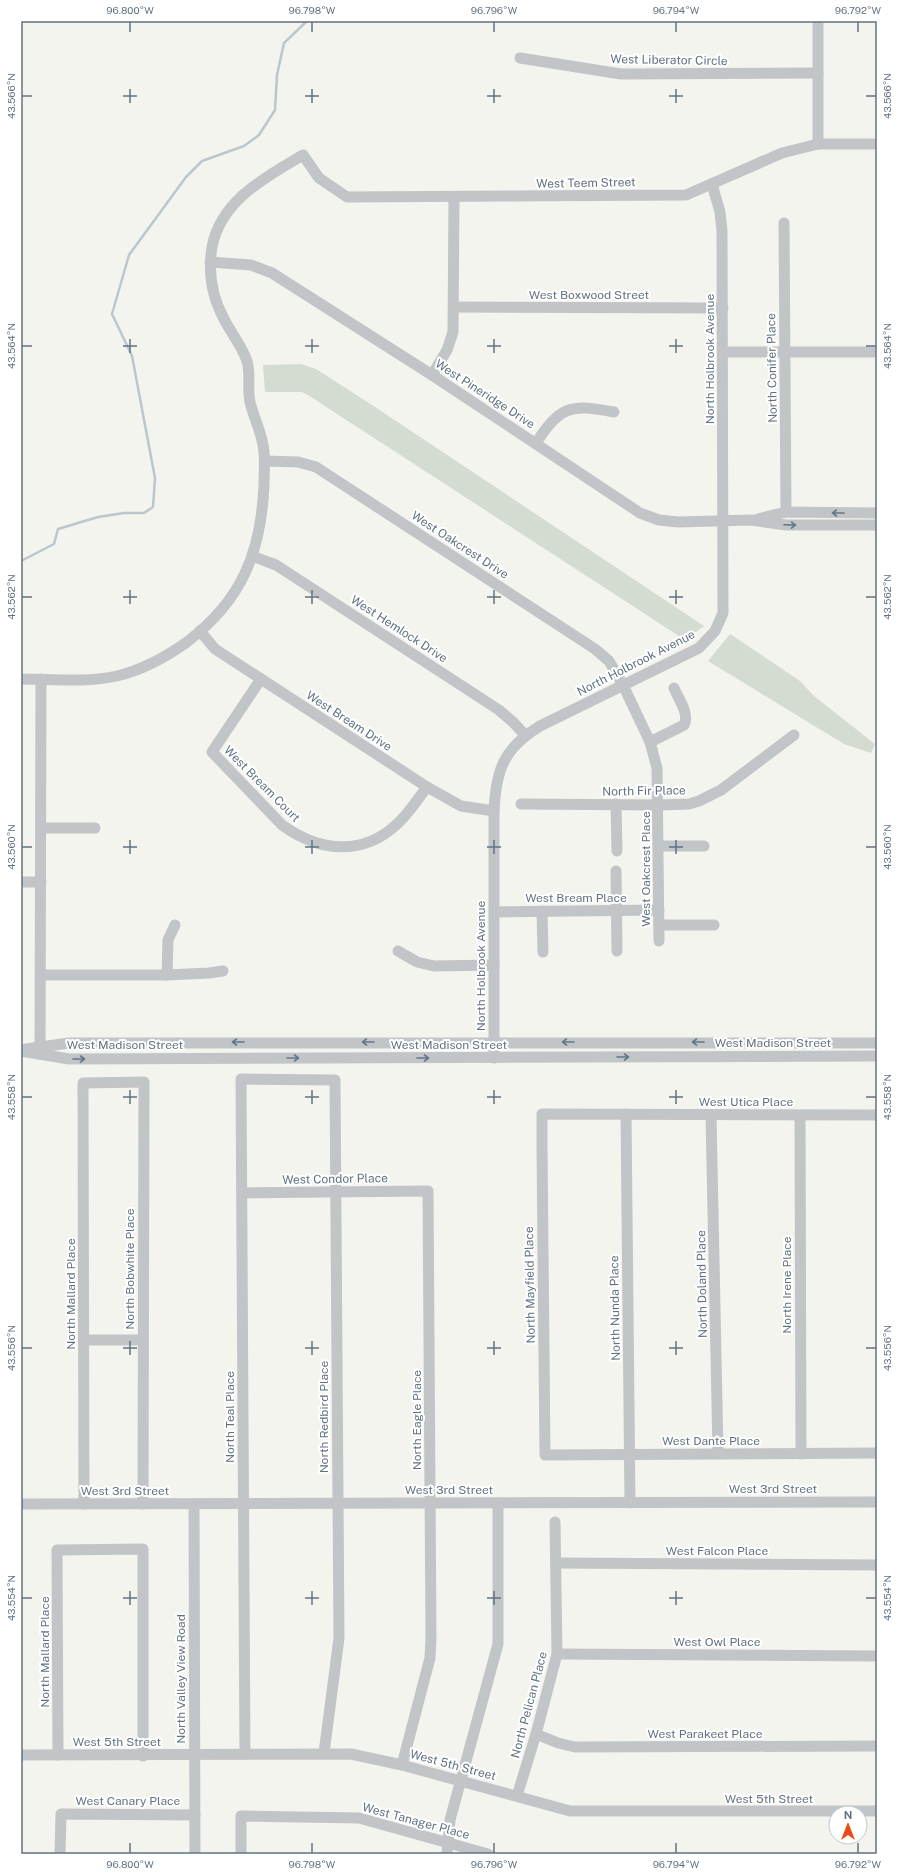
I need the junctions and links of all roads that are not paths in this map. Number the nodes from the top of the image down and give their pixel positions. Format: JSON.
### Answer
{"nodes":[{"id":1,"x":818,"y":21,"type":"edge"},
{"id":2,"x":520,"y":58,"type":"dead end"},
{"id":3,"x":818,"y":73,"type":"junction"},
{"id":4,"x":818,"y":144,"type":"junction"},
{"id":5,"x":877,"y":144,"type":"edge"},
{"id":6,"x":712,"y":184,"type":"junction"},
{"id":7,"x":454,"y":198,"type":"junction"},
{"id":8,"x":784,"y":223,"type":"dead end"},
{"id":9,"x":210,"y":262,"type":"junction"},
{"id":10,"x":454,"y":307,"type":"junction"},
{"id":11,"x":723,"y":308,"type":"junction"},
{"id":12,"x":723,"y":352,"type":"junction"},
{"id":13,"x":785,"y":352,"type":"junction"},
{"id":14,"x":877,"y":352,"type":"edge"},
{"id":15,"x":432,"y":375,"type":"junction"},
{"id":16,"x":614,"y":412,"type":"dead end"},
{"id":17,"x":536,"y":443,"type":"junction"},
{"id":18,"x":264,"y":462,"type":"junction"},
{"id":19,"x":786,"y":512,"type":"junction"},
{"id":20,"x":877,"y":513,"type":"edge"},
{"id":21,"x":751,"y":520,"type":"junction"},
{"id":22,"x":723,"y":521,"type":"junction"},
{"id":23,"x":877,"y":525,"type":"edge"},
{"id":24,"x":252,"y":556,"type":"junction"},
{"id":25,"x":200,"y":631,"type":"junction"},
{"id":26,"x":21,"y":679,"type":"edge"},
{"id":27,"x":41,"y":679,"type":"junction"},
{"id":28,"x":261,"y":679,"type":"junction"},
{"id":29,"x":623,"y":685,"type":"junction"},
{"id":30,"x":674,"y":688,"type":"dead end"},
{"id":31,"x":525,"y":735,"type":"junction"},
{"id":32,"x":794,"y":735,"type":"dead end"},
{"id":33,"x":650,"y":742,"type":"junction"},
{"id":34,"x":427,"y":787,"type":"junction"},
{"id":35,"x":521,"y":804,"type":"dead end"},
{"id":36,"x":616,"y":804,"type":"junction"},
{"id":37,"x":659,"y":804,"type":"junction"},
{"id":38,"x":494,"y":810,"type":"junction"},
{"id":39,"x":42,"y":828,"type":"junction"},
{"id":40,"x":95,"y":828,"type":"dead end"},
{"id":41,"x":659,"y":846,"type":"junction"},
{"id":42,"x":704,"y":846,"type":"dead end"},
{"id":43,"x":617,"y":851,"type":"dead end"},
{"id":44,"x":616,"y":871,"type":"dead end"},
{"id":45,"x":21,"y":882,"type":"edge"},
{"id":46,"x":41,"y":882,"type":"junction"},
{"id":47,"x":660,"y":910,"type":"junction"},
{"id":48,"x":542,"y":911,"type":"junction"},
{"id":49,"x":617,"y":911,"type":"junction"},
{"id":50,"x":494,"y":912,"type":"junction"},
{"id":51,"x":174,"y":925,"type":"dead end"},
{"id":52,"x":660,"y":925,"type":"junction"},
{"id":53,"x":714,"y":925,"type":"dead end"},
{"id":54,"x":660,"y":941,"type":"dead end"},
{"id":55,"x":398,"y":951,"type":"dead end"},
{"id":56,"x":617,"y":951,"type":"dead end"},
{"id":57,"x":543,"y":952,"type":"dead end"},
{"id":58,"x":494,"y":965,"type":"junction"},
{"id":59,"x":223,"y":971,"type":"dead end"},
{"id":60,"x":40,"y":975,"type":"junction"},
{"id":61,"x":167,"y":975,"type":"junction"},
{"id":62,"x":494,"y":1042,"type":"junction"},
{"id":63,"x":877,"y":1043,"type":"edge"},
{"id":64,"x":21,"y":1051,"type":"edge"},
{"id":65,"x":40,"y":1051,"type":"junction"},
{"id":66,"x":877,"y":1056,"type":"edge"},
{"id":67,"x":494,"y":1058,"type":"junction"},
{"id":68,"x":241,"y":1079,"type":"joint"},
{"id":69,"x":144,"y":1082,"type":"joint"},
{"id":70,"x":542,"y":1114,"type":"joint"},
{"id":71,"x":626,"y":1114,"type":"junction"},
{"id":72,"x":711,"y":1115,"type":"junction"},
{"id":73,"x":877,"y":1115,"type":"edge"},
{"id":74,"x":800,"y":1116,"type":"junction"},
{"id":75,"x":336,"y":1191,"type":"junction"},
{"id":76,"x":428,"y":1191,"type":"joint"},
{"id":77,"x":242,"y":1193,"type":"junction"},
{"id":78,"x":84,"y":1340,"type":"junction"},
{"id":79,"x":143,"y":1340,"type":"junction"},
{"id":80,"x":718,"y":1453,"type":"junction"},
{"id":81,"x":630,"y":1454,"type":"junction"},
{"id":82,"x":801,"y":1454,"type":"junction"},
{"id":83,"x":877,"y":1454,"type":"edge"},
{"id":84,"x":545,"y":1455,"type":"joint"},
{"id":85,"x":877,"y":1502,"type":"edge"},
{"id":86,"x":337,"y":1503,"type":"junction"},
{"id":87,"x":431,"y":1503,"type":"junction"},
{"id":88,"x":498,"y":1503,"type":"junction"},
{"id":89,"x":630,"y":1503,"type":"junction"},
{"id":90,"x":21,"y":1504,"type":"edge"},
{"id":91,"x":84,"y":1504,"type":"junction"},
{"id":92,"x":143,"y":1504,"type":"junction"},
{"id":93,"x":194,"y":1504,"type":"junction"},
{"id":94,"x":244,"y":1504,"type":"junction"},
{"id":95,"x":555,"y":1522,"type":"dead end"},
{"id":96,"x":557,"y":1563,"type":"junction"},
{"id":97,"x":877,"y":1565,"type":"edge"},
{"id":98,"x":557,"y":1654,"type":"junction"},
{"id":99,"x":877,"y":1656,"type":"edge"},
{"id":100,"x":536,"y":1734,"type":"junction"},
{"id":101,"x":877,"y":1746,"type":"edge"},
{"id":102,"x":324,"y":1753,"type":"junction"},
{"id":103,"x":244,"y":1754,"type":"junction"},
{"id":104,"x":21,"y":1755,"type":"edge"},
{"id":105,"x":58,"y":1755,"type":"junction"},
{"id":106,"x":194,"y":1755,"type":"junction"},
{"id":107,"x":143,"y":1756,"type":"junction"},
{"id":108,"x":402,"y":1765,"type":"junction"},
{"id":109,"x":461,"y":1781,"type":"junction"},
{"id":110,"x":517,"y":1796,"type":"junction"},
{"id":111,"x":877,"y":1811,"type":"edge"},
{"id":112,"x":195,"y":1815,"type":"junction"},
{"id":113,"x":447,"y":1842,"type":"junction"},
{"id":114,"x":60,"y":1854,"type":"edge"},
{"id":115,"x":195,"y":1854,"type":"edge"},
{"id":116,"x":241,"y":1854,"type":"edge"},
{"id":117,"x":447,"y":1854,"type":"edge"},
{"id":118,"x":488,"y":1854,"type":"edge"}],
"edges":[{"from":1,"to":3,"type":"street"},
{"from":2,"to":3,"type":"street","name":"West Liberator Circle"},
{"from":3,"to":4,"type":"street"},
{"from":4,"to":5,"type":"street","name":"West Teem Street"},
{"from":4,"to":6,"type":"street","name":"West Teem Street"},
{"from":6,"to":7,"type":"street","name":"West Teem Street"},
{"from":6,"to":11,"type":"street","name":"North Holbrook Avenue"},
{"from":7,"to":9,"type":"street","name":"West Teem Street"},
{"from":7,"to":10,"type":"street"},
{"from":8,"to":13,"type":"street","name":"North Conifer Place"},
{"from":9,"to":15,"type":"street","name":"West Pineridge Drive"},
{"from":9,"to":18,"type":"street"},
{"from":10,"to":11,"type":"street","name":"West Boxwood Street"},
{"from":10,"to":15,"type":"street"},
{"from":11,"to":12,"type":"street","name":"North Holbrook Avenue"},
{"from":12,"to":13,"type":"street"},
{"from":12,"to":22,"type":"street","name":"North Holbrook Avenue"},
{"from":13,"to":14,"type":"street"},
{"from":13,"to":19,"type":"street","name":"North Conifer Place"},
{"from":15,"to":17,"type":"street","name":"West Pineridge Drive"},
{"from":16,"to":17,"type":"street"},
{"from":17,"to":22,"type":"street","name":"West Pineridge Drive"},
{"from":18,"to":24,"type":"street"},
{"from":18,"to":29,"type":"street","name":"West Oakcrest Drive"},
{"from":20,"to":19,"type":"street","name":"West Pineridge Drive","one_way":true},
{"from":19,"to":21,"type":"street","name":"West Pineridge Drive"},
{"from":21,"to":22,"type":"street","name":"West Pineridge Drive"},
{"from":21,"to":23,"type":"street","name":"West Pineridge Drive","one_way":true},
{"from":22,"to":29,"type":"street","name":"North Holbrook Avenue"},
{"from":24,"to":25,"type":"street"},
{"from":24,"to":31,"type":"street","name":"West Hemlock Drive"},
{"from":25,"to":27,"type":"street"},
{"from":25,"to":28,"type":"street","name":"West Bream Drive"},
{"from":26,"to":27,"type":"street"},
{"from":27,"to":39,"type":"street"},
{"from":28,"to":34,"type":"street","name":"West Bream Drive"},
{"from":28,"to":34,"type":"street","name":"West Bream Court"},
{"from":29,"to":31,"type":"street","name":"North Holbrook Avenue"},
{"from":29,"to":33,"type":"street","name":"West Oakcrest Place"},
{"from":30,"to":33,"type":"street"},
{"from":31,"to":38,"type":"street","name":"North Holbrook Avenue"},
{"from":32,"to":37,"type":"street","name":"North Fir Place"},
{"from":33,"to":37,"type":"street","name":"West Oakcrest Place"},
{"from":34,"to":38,"type":"street","name":"West Bream Drive"},
{"from":35,"to":36,"type":"street","name":"North Fir Place"},
{"from":36,"to":37,"type":"street","name":"North Fir Place"},
{"from":36,"to":43,"type":"street"},
{"from":37,"to":41,"type":"street","name":"West Oakcrest Place"},
{"from":38,"to":50,"type":"street","name":"North Holbrook Avenue"},
{"from":39,"to":40,"type":"street"},
{"from":39,"to":46,"type":"street"},
{"from":41,"to":42,"type":"street"},
{"from":41,"to":47,"type":"street","name":"West Oakcrest Place"},
{"from":44,"to":49,"type":"street"},
{"from":45,"to":46,"type":"street"},
{"from":46,"to":60,"type":"street"},
{"from":47,"to":49,"type":"street","name":"West Bream Place"},
{"from":47,"to":52,"type":"street","name":"West Oakcrest Place"},
{"from":48,"to":49,"type":"street","name":"West Bream Place"},
{"from":48,"to":50,"type":"street","name":"West Bream Place"},
{"from":48,"to":57,"type":"street"},
{"from":49,"to":56,"type":"street"},
{"from":50,"to":58,"type":"street","name":"North Holbrook Avenue"},
{"from":51,"to":61,"type":"street"},
{"from":52,"to":53,"type":"street"},
{"from":52,"to":54,"type":"street","name":"West Oakcrest Place"},
{"from":55,"to":58,"type":"street"},
{"from":58,"to":62,"type":"street","name":"North Holbrook Avenue"},
{"from":59,"to":61,"type":"street"},
{"from":60,"to":61,"type":"street"},
{"from":60,"to":65,"type":"street"},
{"from":63,"to":62,"type":"street","name":"West Madison Street","one_way":true},
{"from":62,"to":65,"type":"street","name":"West Madison Street","one_way":true},
{"from":62,"to":67,"type":"street","name":"North Holbrook Avenue"},
{"from":64,"to":65,"type":"street","name":"West Madison Street"},
{"from":65,"to":67,"type":"street","name":"West Madison Street","one_way":true},
{"from":67,"to":66,"type":"street","name":"West Madison Street","one_way":true},
{"from":68,"to":75,"type":"street","name":"North Redbird Place"},
{"from":68,"to":77,"type":"street","name":"North Teal Place"},
{"from":69,"to":78,"type":"street","name":"North Mallard Place"},
{"from":69,"to":79,"type":"street","name":"North Bobwhite Place"},
{"from":70,"to":71,"type":"street","name":"West Utica Place"},
{"from":70,"to":84,"type":"street","name":"North Mayfield Place"},
{"from":71,"to":72,"type":"street","name":"West Utica Place"},
{"from":71,"to":81,"type":"street","name":"North Nunda Place"},
{"from":72,"to":74,"type":"street","name":"West Utica Place"},
{"from":72,"to":80,"type":"street","name":"North Doland Place"},
{"from":73,"to":74,"type":"street","name":"West Utica Place"},
{"from":74,"to":82,"type":"street","name":"North Irene Place"},
{"from":75,"to":76,"type":"street","name":"West Condor Place"},
{"from":75,"to":77,"type":"street","name":"West Condor Place"},
{"from":75,"to":86,"type":"street","name":"North Redbird Place"},
{"from":76,"to":87,"type":"street","name":"North Eagle Place"},
{"from":77,"to":94,"type":"street","name":"North Teal Place"},
{"from":78,"to":79,"type":"street"},
{"from":78,"to":91,"type":"street","name":"North Mallard Place"},
{"from":79,"to":92,"type":"street","name":"North Bobwhite Place"},
{"from":80,"to":81,"type":"street","name":"West Dante Place"},
{"from":80,"to":82,"type":"street","name":"West Dante Place"},
{"from":81,"to":84,"type":"street","name":"West Dante Place"},
{"from":81,"to":89,"type":"street","name":"North Nunda Place"},
{"from":82,"to":83,"type":"street","name":"West Dante Place"},
{"from":85,"to":89,"type":"street","name":"West 3rd Street"},
{"from":86,"to":87,"type":"street","name":"West 3rd Street"},
{"from":86,"to":94,"type":"street","name":"West 3rd Street"},
{"from":86,"to":102,"type":"street","name":"North Redbird Place"},
{"from":87,"to":88,"type":"street","name":"West 3rd Street"},
{"from":87,"to":108,"type":"street","name":"North Eagle Place"},
{"from":88,"to":89,"type":"street","name":"West 3rd Street"},
{"from":88,"to":109,"type":"street"},
{"from":90,"to":91,"type":"street","name":"West 3rd Street"},
{"from":91,"to":92,"type":"street","name":"West 3rd Street"},
{"from":92,"to":93,"type":"street","name":"West 3rd Street"},
{"from":93,"to":94,"type":"street","name":"West 3rd Street"},
{"from":93,"to":106,"type":"street","name":"North Valley View Road"},
{"from":94,"to":103,"type":"street","name":"North Teal Place"},
{"from":95,"to":96,"type":"street","name":"North Pelican Place"},
{"from":96,"to":97,"type":"street","name":"West Falcon Place"},
{"from":96,"to":98,"type":"street","name":"North Pelican Place"},
{"from":98,"to":99,"type":"street","name":"West Owl Place"},
{"from":98,"to":100,"type":"street","name":"North Pelican Place"},
{"from":100,"to":101,"type":"street","name":"West Parakeet Place"},
{"from":100,"to":110,"type":"street","name":"North Pelican Place"},
{"from":102,"to":103,"type":"street","name":"West 5th Street"},
{"from":102,"to":108,"type":"street","name":"West 5th Street"},
{"from":103,"to":106,"type":"street","name":"West 5th Street"},
{"from":104,"to":105,"type":"street","name":"West 5th Street"},
{"from":105,"to":107,"type":"street","name":"West 5th Street"},
{"from":105,"to":107,"type":"street","name":"North Mallard Place"},
{"from":106,"to":107,"type":"street","name":"West 5th Street"},
{"from":106,"to":112,"type":"street","name":"North Valley View Road"},
{"from":108,"to":109,"type":"street","name":"West 5th Street"},
{"from":109,"to":110,"type":"street","name":"West 5th Street"},
{"from":109,"to":113,"type":"street"},
{"from":110,"to":111,"type":"street","name":"West 5th Street"},
{"from":112,"to":114,"type":"street","name":"West Canary Place"},
{"from":112,"to":115,"type":"street","name":"North Valley View Road"},
{"from":113,"to":116,"type":"street","name":"West Tanager Place"},
{"from":113,"to":117,"type":"street"},
{"from":113,"to":118,"type":"street","name":"West Tanager Place"}]}
